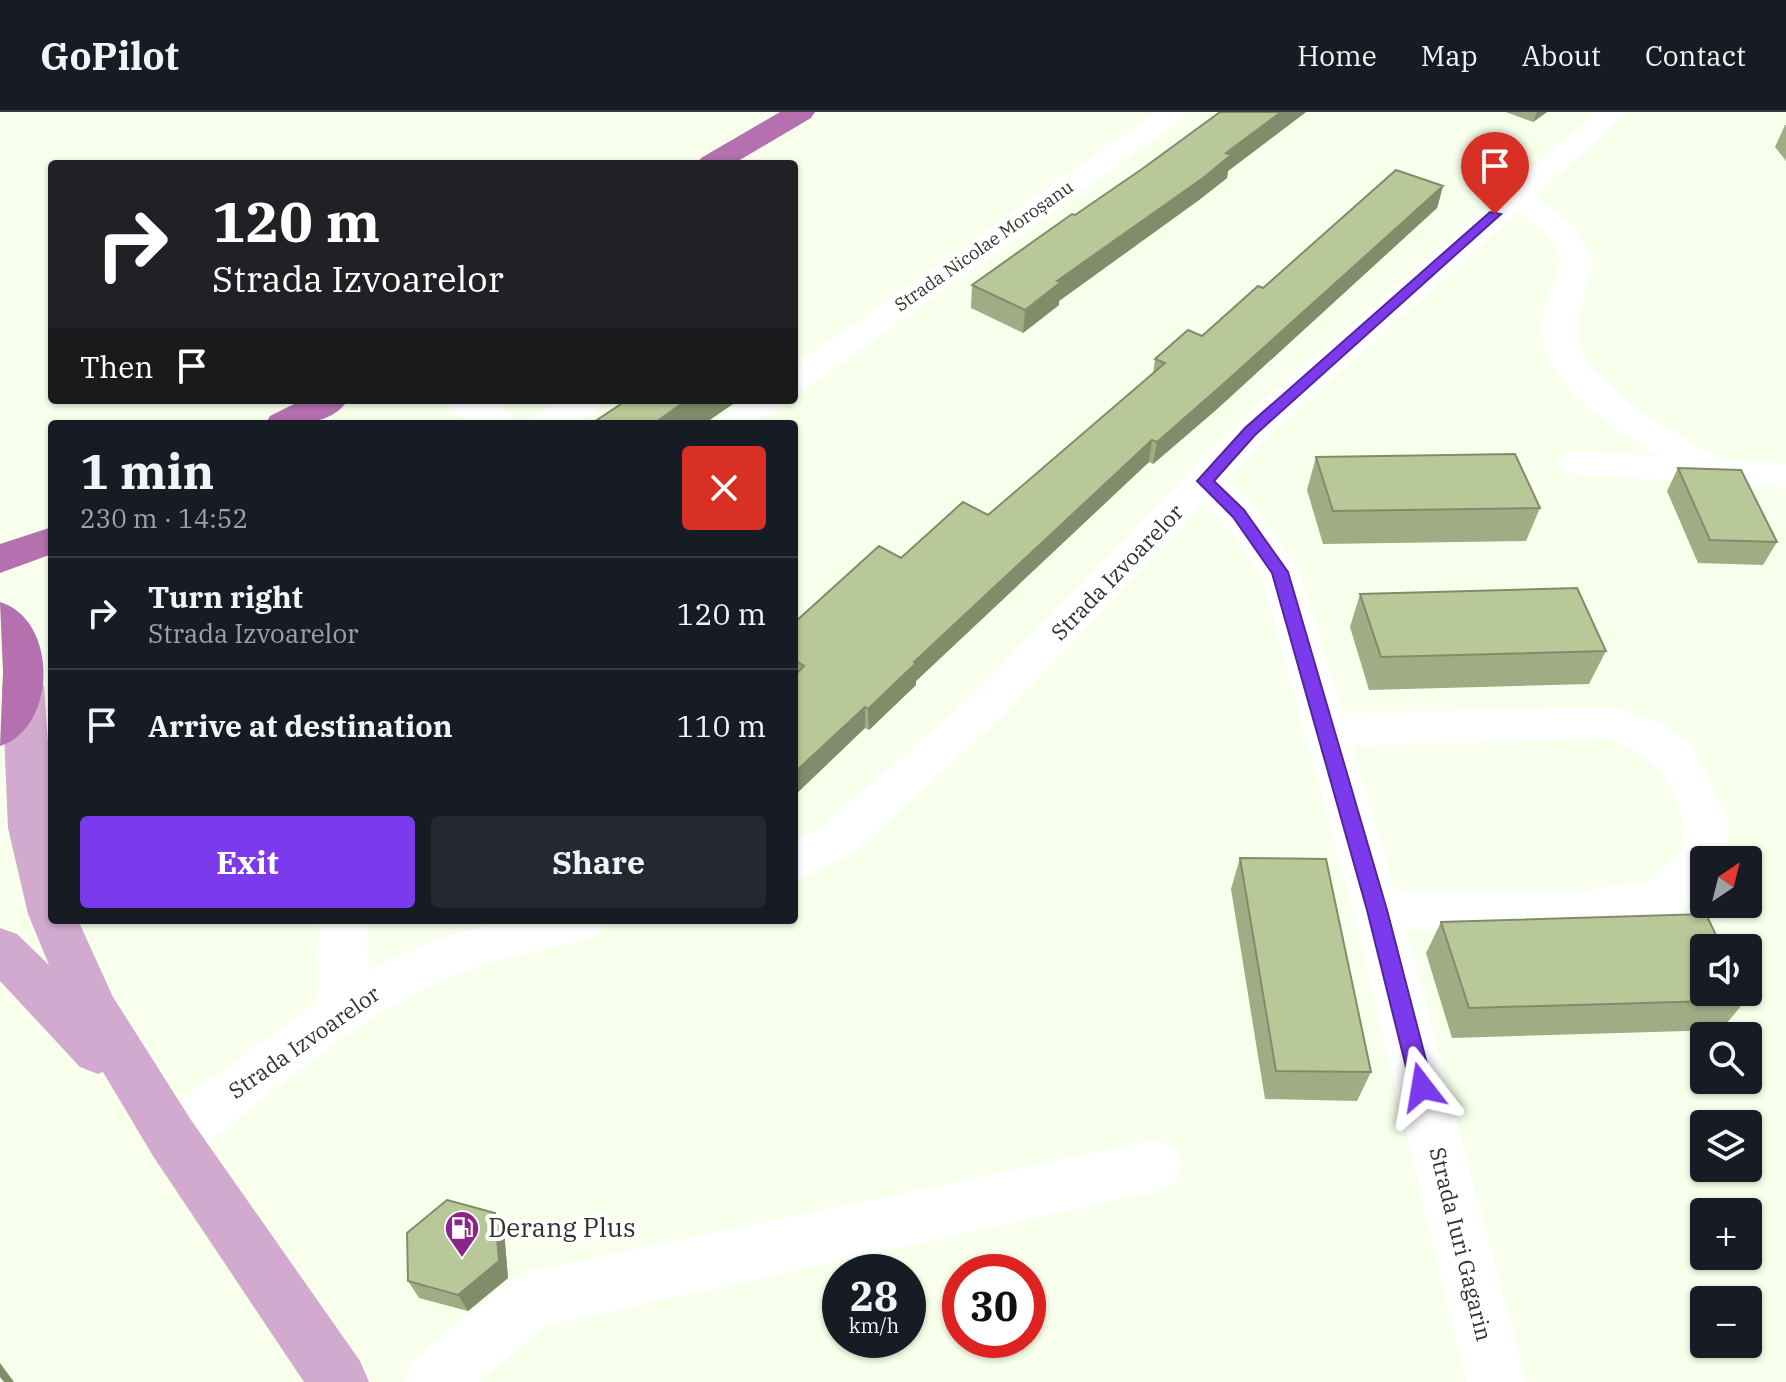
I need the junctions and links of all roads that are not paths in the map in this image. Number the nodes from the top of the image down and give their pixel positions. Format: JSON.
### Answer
{"nodes":[{"id":1,"x":801,"y":112,"type":"edge"},
{"id":2,"x":1174,"y":112,"type":"edge"},
{"id":3,"x":1613,"y":112,"type":"edge"},
{"id":4,"x":719,"y":160,"type":"edge"},
{"id":5,"x":1517,"y":195,"type":"junction"},
{"id":6,"x":798,"y":378,"type":"edge"},
{"id":7,"x":322,"y":404,"type":"edge"},
{"id":8,"x":332,"y":404,"type":"edge"},
{"id":9,"x":466,"y":404,"type":"edge"},
{"id":10,"x":582,"y":404,"type":"edge"},
{"id":11,"x":761,"y":404,"type":"edge"},
{"id":12,"x":291,"y":420,"type":"edge"},
{"id":13,"x":314,"y":420,"type":"edge"},
{"id":14,"x":496,"y":420,"type":"edge"},
{"id":15,"x":557,"y":420,"type":"edge"},
{"id":16,"x":739,"y":420,"type":"edge"},
{"id":17,"x":1577,"y":463,"type":"dead end"},
{"id":18,"x":1710,"y":470,"type":"junction"},
{"id":19,"x":1786,"y":475,"type":"edge"},
{"id":20,"x":1205,"y":481,"type":"junction"},
{"id":21,"x":48,"y":541,"type":"edge"},
{"id":22,"x":0,"y":559,"type":"edge"},
{"id":23,"x":0,"y":617,"type":"edge"},
{"id":24,"x":48,"y":654,"type":"edge"},
{"id":25,"x":23,"y":686,"type":"junction"},
{"id":26,"x":0,"y":729,"type":"edge"},
{"id":27,"x":1325,"y":730,"type":"junction"},
{"id":28,"x":798,"y":861,"type":"edge"},
{"id":29,"x":48,"y":898,"type":"edge"},
{"id":30,"x":1377,"y":910,"type":"junction"},
{"id":31,"x":56,"y":924,"type":"edge"},
{"id":32,"x":343,"y":924,"type":"edge"},
{"id":33,"x":568,"y":924,"type":"edge"},
{"id":34,"x":0,"y":949,"type":"edge"},
{"id":35,"x":343,"y":1011,"type":"junction"},
{"id":36,"x":172,"y":1138,"type":"junction"},
{"id":37,"x":1155,"y":1166,"type":"dead end"},
{"id":38,"x":339,"y":1382,"type":"edge"},
{"id":39,"x":433,"y":1382,"type":"edge"},
{"id":40,"x":1496,"y":1382,"type":"edge"}],
"edges":[{"from":1,"to":4,"type":"highway"},
{"from":2,"to":6,"type":"street","name":"Strada Nicolae Moroșanu"},
{"from":3,"to":5,"type":"street","name":"Strada Izvoarelor"},
{"from":5,"to":18,"type":"street"},
{"from":5,"to":20,"type":"street","name":"Strada Izvoarelor"},
{"from":7,"to":12,"type":"highway"},
{"from":8,"to":13,"type":"highway"},
{"from":9,"to":14,"type":"street"},
{"from":10,"to":15,"type":"street"},
{"from":11,"to":16,"type":"street"},
{"from":17,"to":18,"type":"street"},
{"from":18,"to":19,"type":"street"},
{"from":20,"to":27,"type":"street","name":"Strada Iuri Gagarin"},
{"from":20,"to":28,"type":"street","name":"Strada Izvoarelor"},
{"from":21,"to":22,"type":"highway"},
{"from":23,"to":25,"type":"highway"},
{"from":24,"to":25,"type":"highway"},
{"from":25,"to":26,"type":"highway"},
{"from":25,"to":29,"type":"main road"},
{"from":27,"to":30,"type":"street","name":"Strada Iuri Gagarin"},
{"from":27,"to":30,"type":"street"},
{"from":30,"to":40,"type":"street","name":"Strada Iuri Gagarin"},
{"from":31,"to":36,"type":"main road"},
{"from":32,"to":35,"type":"street"},
{"from":33,"to":35,"type":"street","name":"Strada Izvoarelor"},
{"from":34,"to":36,"type":"main road"},
{"from":35,"to":36,"type":"street","name":"Strada Izvoarelor"},
{"from":36,"to":38,"type":"main road"},
{"from":37,"to":39,"type":"street"}]}
